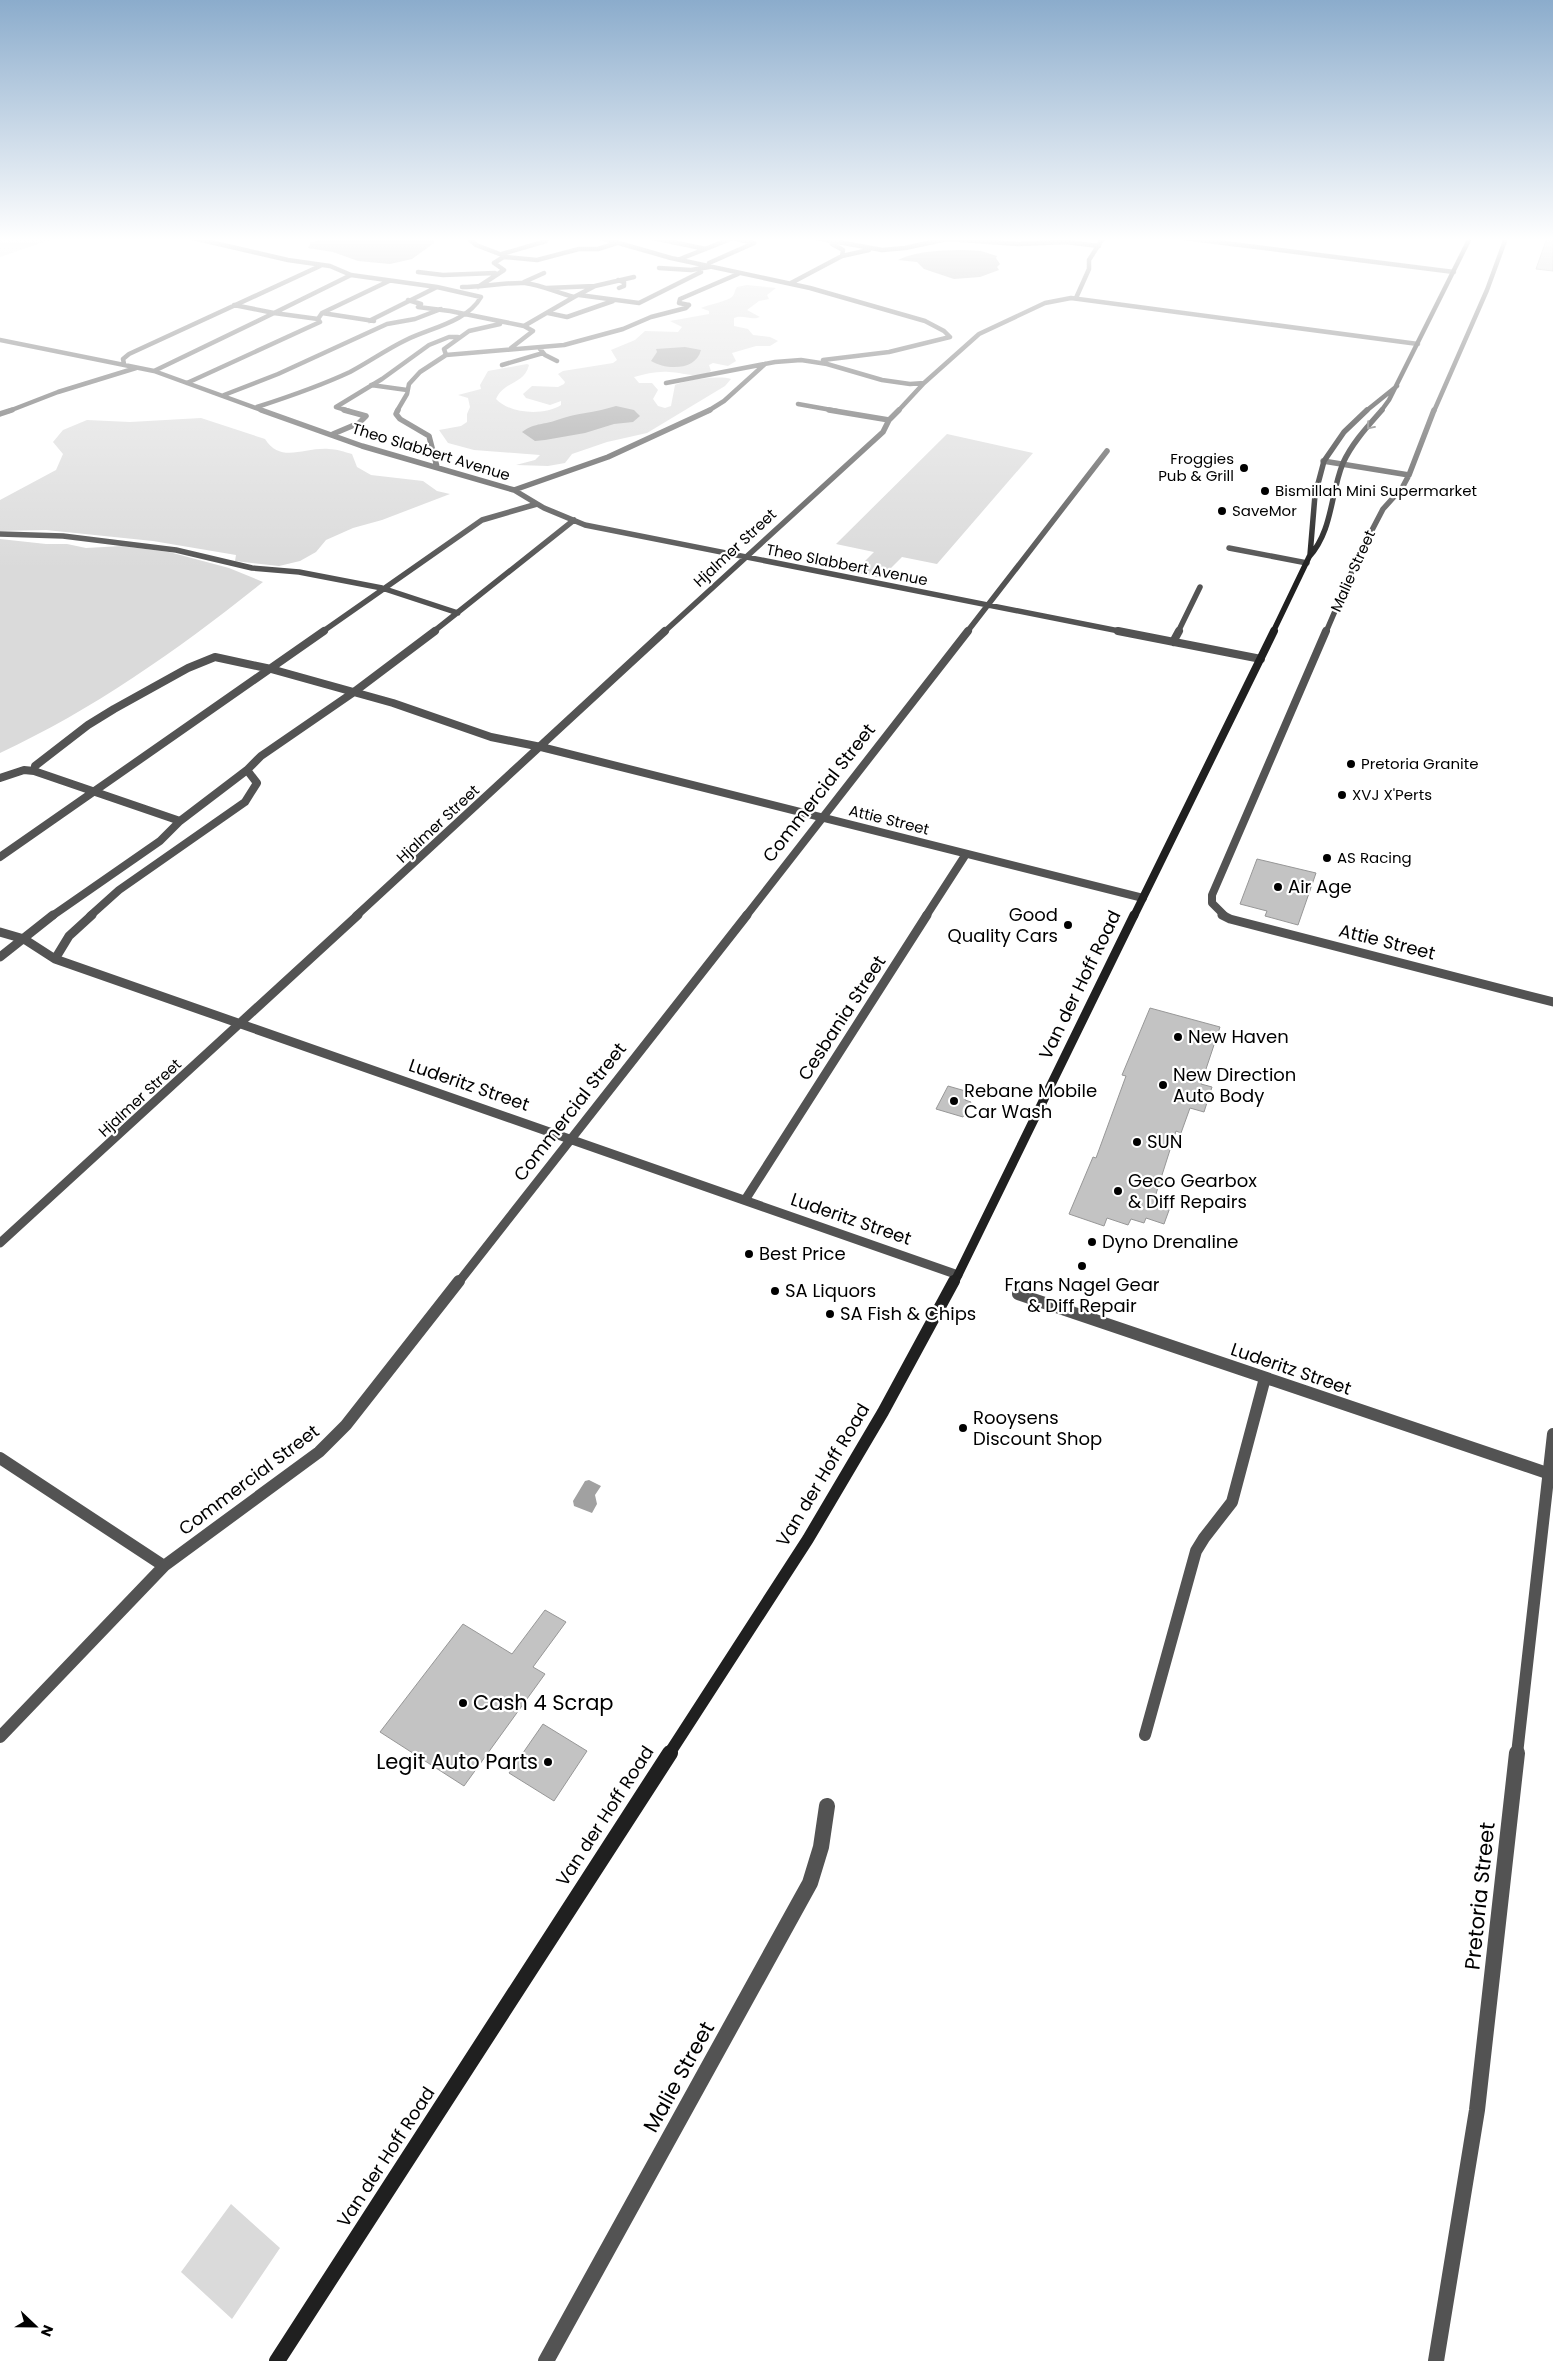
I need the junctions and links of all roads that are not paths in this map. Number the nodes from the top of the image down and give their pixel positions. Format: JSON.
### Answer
{"nodes":[{"id":1,"x":42,"y":348,"type":"edge"},
{"id":2,"x":141,"y":348,"type":"edge"},
{"id":3,"x":200,"y":348,"type":"edge"},
{"id":4,"x":267,"y":348,"type":"edge"},
{"id":5,"x":334,"y":348,"type":"edge"},
{"id":6,"x":390,"y":348,"type":"edge"},
{"id":7,"x":423,"y":348,"type":"edge"},
{"id":8,"x":445,"y":348,"type":"edge"},
{"id":9,"x":510,"y":348,"type":"edge"},
{"id":10,"x":540,"y":348,"type":"edge"},
{"id":11,"x":903,"y":348,"type":"edge"},
{"id":12,"x":963,"y":348,"type":"edge"},
{"id":13,"x":1416,"y":348,"type":"edge"},
{"id":14,"x":1460,"y":348,"type":"edge"},
{"id":15,"x":542,"y":354,"type":"junction"},
{"id":16,"x":446,"y":356,"type":"junction"},
{"id":17,"x":557,"y":361,"type":"dead end"},
{"id":18,"x":810,"y":361,"type":"junction"},
{"id":19,"x":124,"y":364,"type":"junction"},
{"id":20,"x":765,"y":364,"type":"junction"},
{"id":21,"x":502,"y":365,"type":"dead end"},
{"id":22,"x":137,"y":368,"type":"junction"},
{"id":23,"x":154,"y":371,"type":"junction"},
{"id":24,"x":187,"y":382,"type":"junction"},
{"id":25,"x":666,"y":383,"type":"dead end"},
{"id":26,"x":924,"y":383,"type":"junction"},
{"id":27,"x":371,"y":385,"type":"junction"},
{"id":28,"x":1397,"y":386,"type":"junction"},
{"id":29,"x":407,"y":390,"type":"junction"},
{"id":30,"x":224,"y":396,"type":"junction"},
{"id":31,"x":798,"y":404,"type":"dead end"},
{"id":32,"x":256,"y":407,"type":"junction"},
{"id":33,"x":0,"y":414,"type":"edge"},
{"id":34,"x":889,"y":420,"type":"junction"},
{"id":35,"x":333,"y":434,"type":"junction"},
{"id":36,"x":1107,"y":451,"type":"dead end"},
{"id":37,"x":1323,"y":461,"type":"junction"},
{"id":38,"x":1343,"y":464,"type":"junction"},
{"id":39,"x":437,"y":467,"type":"junction"},
{"id":40,"x":1409,"y":475,"type":"junction"},
{"id":41,"x":514,"y":490,"type":"junction"},
{"id":42,"x":537,"y":504,"type":"junction"},
{"id":43,"x":574,"y":520,"type":"junction"},
{"id":44,"x":0,"y":534,"type":"edge"},
{"id":45,"x":1229,"y":548,"type":"dead end"},
{"id":46,"x":744,"y":558,"type":"junction"},
{"id":47,"x":1308,"y":560,"type":"junction"},
{"id":48,"x":1200,"y":587,"type":"dead end"},
{"id":49,"x":382,"y":588,"type":"junction"},
{"id":50,"x":985,"y":606,"type":"junction"},
{"id":51,"x":458,"y":613,"type":"junction"},
{"id":52,"x":1172,"y":642,"type":"junction"},
{"id":53,"x":1261,"y":659,"type":"junction"},
{"id":54,"x":271,"y":669,"type":"junction"},
{"id":55,"x":354,"y":692,"type":"junction"},
{"id":56,"x":541,"y":747,"type":"junction"},
{"id":57,"x":247,"y":770,"type":"junction"},
{"id":58,"x":34,"y":771,"type":"junction"},
{"id":59,"x":0,"y":778,"type":"edge"},
{"id":60,"x":94,"y":790,"type":"junction"},
{"id":61,"x":823,"y":818,"type":"junction"},
{"id":62,"x":180,"y":821,"type":"junction"},
{"id":63,"x":160,"y":841,"type":"junction"},
{"id":64,"x":966,"y":854,"type":"junction"},
{"id":65,"x":0,"y":857,"type":"edge"},
{"id":66,"x":154,"y":866,"type":"junction"},
{"id":67,"x":1143,"y":898,"type":"junction"},
{"id":68,"x":1215,"y":909,"type":"joint"},
{"id":69,"x":0,"y":932,"type":"edge"},
{"id":70,"x":24,"y":939,"type":"junction"},
{"id":71,"x":0,"y":957,"type":"edge"},
{"id":72,"x":54,"y":959,"type":"junction"},
{"id":73,"x":1553,"y":1002,"type":"edge"},
{"id":74,"x":240,"y":1025,"type":"junction"},
{"id":75,"x":571,"y":1139,"type":"junction"},
{"id":76,"x":745,"y":1200,"type":"junction"},
{"id":77,"x":0,"y":1243,"type":"edge"},
{"id":78,"x":958,"y":1275,"type":"junction"},
{"id":79,"x":1018,"y":1294,"type":"dead end"},
{"id":80,"x":1265,"y":1378,"type":"junction"},
{"id":81,"x":1553,"y":1434,"type":"edge"},
{"id":82,"x":0,"y":1458,"type":"edge"},
{"id":83,"x":1551,"y":1475,"type":"edge"},
{"id":84,"x":164,"y":1566,"type":"junction"},
{"id":85,"x":1145,"y":1735,"type":"dead end"},
{"id":86,"x":0,"y":1737,"type":"edge"},
{"id":87,"x":827,"y":1806,"type":"dead end"},
{"id":88,"x":277,"y":2361,"type":"edge"},
{"id":89,"x":546,"y":2361,"type":"edge"},
{"id":90,"x":1436,"y":2361,"type":"edge"}],
"edges":[{"from":1,"to":19,"type":"street","name":"Theo Slabbert Avenue"},
{"from":2,"to":19,"type":"street"},
{"from":3,"to":23,"type":"street"},
{"from":4,"to":24,"type":"street"},
{"from":5,"to":30,"type":"street"},
{"from":6,"to":32,"type":"street"},
{"from":7,"to":27,"type":"street"},
{"from":8,"to":16,"type":"street"},
{"from":9,"to":16,"type":"street"},
{"from":10,"to":15,"type":"street"},
{"from":11,"to":18,"type":"street"},
{"from":12,"to":26,"type":"street","name":"Hjalmer Street"},
{"from":13,"to":28,"type":"main road","name":"Van der Hoff Road"},
{"from":14,"to":40,"type":"street","name":"Malie Street"},
{"from":15,"to":17,"type":"street"},
{"from":15,"to":21,"type":"street"},
{"from":16,"to":29,"type":"street"},
{"from":18,"to":20,"type":"street"},
{"from":18,"to":26,"type":"street"},
{"from":19,"to":22,"type":"street","name":"Theo Slabbert Avenue"},
{"from":20,"to":25,"type":"street"},
{"from":20,"to":41,"type":"street"},
{"from":22,"to":23,"type":"street","name":"Theo Slabbert Avenue"},
{"from":22,"to":33,"type":"street"},
{"from":23,"to":24,"type":"street","name":"Theo Slabbert Avenue"},
{"from":24,"to":30,"type":"street","name":"Theo Slabbert Avenue"},
{"from":26,"to":34,"type":"street","name":"Hjalmer Street"},
{"from":27,"to":29,"type":"street"},
{"from":27,"to":35,"type":"street"},
{"from":28,"to":37,"type":"main road","name":"Van der Hoff Road"},
{"from":28,"to":38,"type":"main road","name":"Van der Hoff Road","one_way":true},
{"from":29,"to":39,"type":"street"},
{"from":30,"to":32,"type":"street","name":"Theo Slabbert Avenue"},
{"from":31,"to":34,"type":"street"},
{"from":32,"to":35,"type":"street","name":"Theo Slabbert Avenue"},
{"from":34,"to":46,"type":"street","name":"Hjalmer Street"},
{"from":35,"to":39,"type":"street","name":"Theo Slabbert Avenue"},
{"from":36,"to":50,"type":"street","name":"Commercial Street"},
{"from":37,"to":38,"type":"street"},
{"from":37,"to":47,"type":"main road","name":"Van der Hoff Road"},
{"from":38,"to":40,"type":"street"},
{"from":38,"to":47,"type":"main road","name":"Van der Hoff Road"},
{"from":39,"to":41,"type":"street","name":"Theo Slabbert Avenue"},
{"from":40,"to":68,"type":"street","name":"Malie Street"},
{"from":41,"to":42,"type":"street","name":"Theo Slabbert Avenue"},
{"from":42,"to":43,"type":"street","name":"Theo Slabbert Avenue"},
{"from":42,"to":49,"type":"street"},
{"from":43,"to":46,"type":"street","name":"Theo Slabbert Avenue"},
{"from":43,"to":51,"type":"street"},
{"from":44,"to":49,"type":"street"},
{"from":45,"to":47,"type":"street"},
{"from":46,"to":50,"type":"street","name":"Theo Slabbert Avenue"},
{"from":46,"to":56,"type":"street","name":"Hjalmer Street"},
{"from":47,"to":53,"type":"main road","name":"Van der Hoff Road"},
{"from":48,"to":52,"type":"street"},
{"from":49,"to":51,"type":"street"},
{"from":49,"to":54,"type":"street"},
{"from":50,"to":52,"type":"street","name":"Theo Slabbert Avenue"},
{"from":50,"to":61,"type":"street","name":"Commercial Street"},
{"from":51,"to":55,"type":"street"},
{"from":52,"to":53,"type":"street","name":"Theo Slabbert Avenue"},
{"from":53,"to":67,"type":"main road","name":"Van der Hoff Road"},
{"from":54,"to":55,"type":"street","name":"Attie Street"},
{"from":54,"to":58,"type":"street","name":"Attie Street"},
{"from":54,"to":60,"type":"street"},
{"from":55,"to":56,"type":"street","name":"Attie Street"},
{"from":55,"to":57,"type":"street"},
{"from":56,"to":61,"type":"street","name":"Attie Street"},
{"from":56,"to":74,"type":"street","name":"Hjalmer Street"},
{"from":57,"to":62,"type":"street"},
{"from":57,"to":66,"type":"street"},
{"from":58,"to":59,"type":"street"},
{"from":58,"to":60,"type":"street"},
{"from":60,"to":62,"type":"street"},
{"from":60,"to":65,"type":"street"},
{"from":61,"to":64,"type":"street","name":"Attie Street"},
{"from":61,"to":75,"type":"street","name":"Commercial Street"},
{"from":62,"to":63,"type":"street"},
{"from":63,"to":66,"type":"street"},
{"from":63,"to":70,"type":"street"},
{"from":64,"to":67,"type":"street","name":"Attie Street"},
{"from":64,"to":76,"type":"street","name":"Cesbania Street"},
{"from":66,"to":72,"type":"street"},
{"from":67,"to":78,"type":"main road","name":"Van der Hoff Road"},
{"from":68,"to":73,"type":"street","name":"Attie Street"},
{"from":69,"to":70,"type":"street","name":"Luderitz Street"},
{"from":70,"to":71,"type":"street"},
{"from":70,"to":72,"type":"street","name":"Luderitz Street"},
{"from":72,"to":74,"type":"street","name":"Luderitz Street"},
{"from":74,"to":75,"type":"street","name":"Luderitz Street"},
{"from":74,"to":77,"type":"street","name":"Hjalmer Street"},
{"from":75,"to":76,"type":"street","name":"Luderitz Street"},
{"from":75,"to":84,"type":"street","name":"Commercial Street"},
{"from":76,"to":78,"type":"street","name":"Luderitz Street"},
{"from":78,"to":88,"type":"main road","name":"Van der Hoff Road"},
{"from":79,"to":80,"type":"street","name":"Luderitz Street"},
{"from":80,"to":83,"type":"street","name":"Luderitz Street"},
{"from":80,"to":85,"type":"street"},
{"from":81,"to":83,"type":"street","name":"Pretoria Street"},
{"from":82,"to":84,"type":"street"},
{"from":83,"to":90,"type":"street","name":"Pretoria Street"},
{"from":84,"to":86,"type":"street","name":"Commercial Street"},
{"from":87,"to":89,"type":"street","name":"Malie Street"}]}
